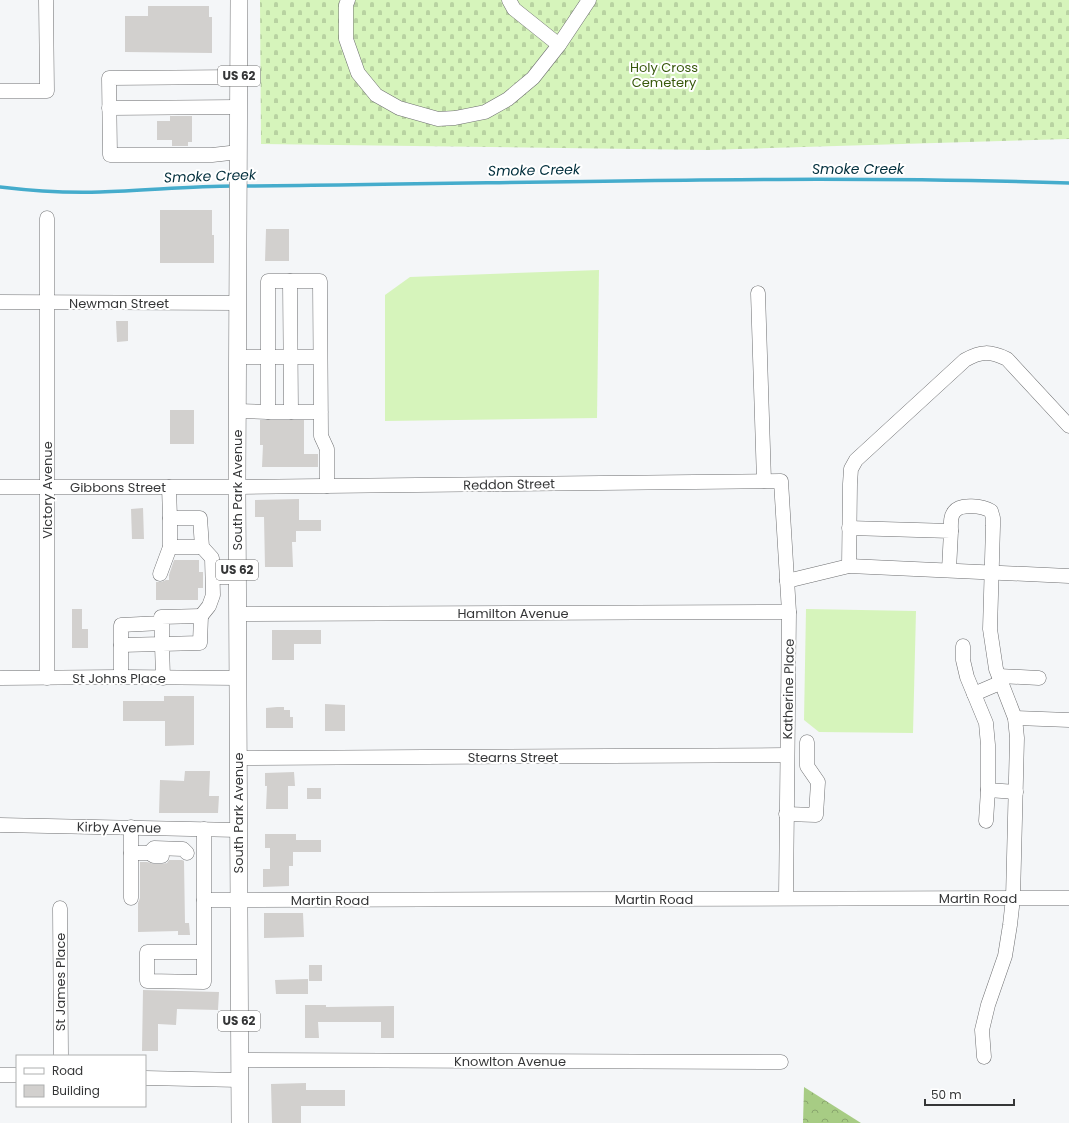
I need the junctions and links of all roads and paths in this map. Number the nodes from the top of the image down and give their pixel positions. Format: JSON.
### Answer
{"nodes":[{"id":1,"x":46,"y":0,"type":"edge"},
{"id":2,"x":239,"y":0,"type":"edge"},
{"id":3,"x":348,"y":0,"type":"edge"},
{"id":4,"x":509,"y":0,"type":"edge"},
{"id":5,"x":589,"y":0,"type":"edge"},
{"id":6,"x":559,"y":45,"type":"junction"},
{"id":7,"x":239,"y":77,"type":"junction"},
{"id":8,"x":0,"y":91,"type":"edge"},
{"id":9,"x":239,"y":106,"type":"junction"},
{"id":10,"x":109,"y":108,"type":"junction"},
{"id":11,"x":239,"y":152,"type":"junction"},
{"id":12,"x":47,"y":218,"type":"dead end"},
{"id":13,"x":290,"y":281,"type":"junction"},
{"id":14,"x":758,"y":293,"type":"dead end"},
{"id":15,"x":0,"y":302,"type":"edge"},
{"id":16,"x":47,"y":302,"type":"junction"},
{"id":17,"x":238,"y":303,"type":"junction"},
{"id":18,"x":291,"y":356,"type":"junction"},
{"id":19,"x":238,"y":357,"type":"junction"},
{"id":20,"x":268,"y":357,"type":"junction"},
{"id":21,"x":320,"y":357,"type":"junction"},
{"id":22,"x":237,"y":411,"type":"junction"},
{"id":23,"x":268,"y":412,"type":"junction"},
{"id":24,"x":291,"y":412,"type":"junction"},
{"id":25,"x":321,"y":412,"type":"junction"},
{"id":26,"x":1069,"y":426,"type":"edge"},
{"id":27,"x":764,"y":481,"type":"junction"},
{"id":28,"x":781,"y":481,"type":"joint"},
{"id":29,"x":327,"y":486,"type":"junction"},
{"id":30,"x":0,"y":487,"type":"edge"},
{"id":31,"x":47,"y":487,"type":"junction"},
{"id":32,"x":169,"y":487,"type":"junction"},
{"id":33,"x":237,"y":487,"type":"junction"},
{"id":34,"x":170,"y":518,"type":"junction"},
{"id":35,"x":849,"y":528,"type":"junction"},
{"id":36,"x":951,"y":531,"type":"junction"},
{"id":37,"x":170,"y":547,"type":"junction"},
{"id":38,"x":202,"y":547,"type":"junction"},
{"id":39,"x":849,"y":566,"type":"junction"},
{"id":40,"x":949,"y":570,"type":"junction"},
{"id":41,"x":992,"y":572,"type":"junction"},
{"id":42,"x":160,"y":574,"type":"dead end"},
{"id":43,"x":1069,"y":576,"type":"edge"},
{"id":44,"x":213,"y":577,"type":"junction"},
{"id":45,"x":237,"y":577,"type":"junction"},
{"id":46,"x":787,"y":581,"type":"junction"},
{"id":47,"x":789,"y":612,"type":"junction"},
{"id":48,"x":237,"y":614,"type":"junction"},
{"id":49,"x":201,"y":616,"type":"junction"},
{"id":50,"x":162,"y":624,"type":"junction"},
{"id":51,"x":162,"y":644,"type":"junction"},
{"id":52,"x":121,"y":645,"type":"junction"},
{"id":53,"x":963,"y":646,"type":"dead end"},
{"id":54,"x":121,"y":677,"type":"junction"},
{"id":55,"x":0,"y":678,"type":"edge"},
{"id":56,"x":47,"y":678,"type":"junction"},
{"id":57,"x":163,"y":678,"type":"junction"},
{"id":58,"x":238,"y":678,"type":"junction"},
{"id":59,"x":1039,"y":678,"type":"dead end"},
{"id":60,"x":1000,"y":679,"type":"junction"},
{"id":61,"x":974,"y":694,"type":"junction"},
{"id":62,"x":1015,"y":718,"type":"junction"},
{"id":63,"x":1069,"y":720,"type":"edge"},
{"id":64,"x":807,"y":742,"type":"dead end"},
{"id":65,"x":787,"y":755,"type":"junction"},
{"id":66,"x":238,"y":758,"type":"junction"},
{"id":67,"x":988,"y":790,"type":"junction"},
{"id":68,"x":1016,"y":792,"type":"junction"},
{"id":69,"x":786,"y":814,"type":"junction"},
{"id":70,"x":986,"y":821,"type":"dead end"},
{"id":71,"x":0,"y":825,"type":"edge"},
{"id":72,"x":131,"y":827,"type":"junction"},
{"id":73,"x":204,"y":829,"type":"junction"},
{"id":74,"x":238,"y":830,"type":"junction"},
{"id":75,"x":131,"y":853,"type":"junction"},
{"id":76,"x":187,"y":853,"type":"junction"},
{"id":77,"x":204,"y":853,"type":"junction"},
{"id":78,"x":161,"y":855,"type":"junction"},
{"id":79,"x":131,"y":898,"type":"dead end"},
{"id":80,"x":786,"y":898,"type":"junction"},
{"id":81,"x":1013,"y":898,"type":"junction"},
{"id":82,"x":1069,"y":898,"type":"edge"},
{"id":83,"x":204,"y":900,"type":"junction"},
{"id":84,"x":238,"y":901,"type":"junction"},
{"id":85,"x":60,"y":908,"type":"dead end"},
{"id":86,"x":204,"y":952,"type":"dead end"},
{"id":87,"x":61,"y":1055,"type":"edge"},
{"id":88,"x":984,"y":1057,"type":"dead end"},
{"id":89,"x":239,"y":1060,"type":"junction"},
{"id":90,"x":781,"y":1062,"type":"dead end"},
{"id":91,"x":0,"y":1075,"type":"edge"},
{"id":92,"x":16,"y":1075,"type":"edge"},
{"id":93,"x":146,"y":1078,"type":"edge"},
{"id":94,"x":239,"y":1080,"type":"junction"},
{"id":95,"x":240,"y":1123,"type":"edge"}],
"edges":[{"from":1,"to":8,"type":"street"},
{"from":2,"to":7,"type":"main road","name":"South Park Avenue","number":"US 62"},
{"from":3,"to":6,"type":"street"},
{"from":4,"to":6,"type":"street"},
{"from":5,"to":6,"type":"street"},
{"from":7,"to":9,"type":"main road","name":"South Park Avenue","number":"US 62"},
{"from":7,"to":10,"type":"street"},
{"from":9,"to":10,"type":"street"},
{"from":9,"to":11,"type":"main road","name":"South Park Avenue","number":"US 62"},
{"from":10,"to":11,"type":"street"},
{"from":11,"to":17,"type":"main road","name":"South Park Avenue","number":"US 62"},
{"from":12,"to":16,"type":"street","name":"Victory Avenue"},
{"from":13,"to":18,"type":"street"},
{"from":13,"to":20,"type":"street"},
{"from":13,"to":21,"type":"street"},
{"from":14,"to":27,"type":"street"},
{"from":15,"to":16,"type":"street","name":"Newman Street"},
{"from":16,"to":17,"type":"street","name":"Newman Street"},
{"from":16,"to":31,"type":"street","name":"Victory Avenue"},
{"from":17,"to":19,"type":"main road","name":"South Park Avenue","number":"US 62"},
{"from":18,"to":20,"type":"street"},
{"from":18,"to":21,"type":"street"},
{"from":18,"to":24,"type":"street"},
{"from":19,"to":20,"type":"street"},
{"from":19,"to":22,"type":"main road","name":"South Park Avenue","number":"US 62"},
{"from":20,"to":23,"type":"street"},
{"from":21,"to":25,"type":"street"},
{"from":22,"to":23,"type":"street"},
{"from":22,"to":33,"type":"main road","name":"South Park Avenue","number":"US 62"},
{"from":23,"to":24,"type":"street"},
{"from":24,"to":25,"type":"street"},
{"from":25,"to":29,"type":"street"},
{"from":26,"to":35,"type":"street"},
{"from":27,"to":28,"type":"street","name":"Reddon Street"},
{"from":27,"to":29,"type":"street","name":"Reddon Street"},
{"from":28,"to":46,"type":"street","name":"Katherine Place"},
{"from":29,"to":33,"type":"street","name":"Reddon Street"},
{"from":30,"to":31,"type":"street","name":"Gibbons Street"},
{"from":31,"to":32,"type":"street","name":"Gibbons Street"},
{"from":31,"to":56,"type":"street","name":"Victory Avenue"},
{"from":32,"to":33,"type":"street","name":"Gibbons Street"},
{"from":32,"to":34,"type":"street"},
{"from":33,"to":45,"type":"main road","name":"South Park Avenue","number":"US 62"},
{"from":34,"to":37,"type":"street"},
{"from":34,"to":38,"type":"street"},
{"from":35,"to":36,"type":"street"},
{"from":35,"to":39,"type":"street"},
{"from":36,"to":40,"type":"street"},
{"from":36,"to":41,"type":"street"},
{"from":37,"to":38,"type":"street"},
{"from":37,"to":42,"type":"street"},
{"from":38,"to":44,"type":"street"},
{"from":39,"to":40,"type":"street"},
{"from":39,"to":46,"type":"street"},
{"from":40,"to":41,"type":"street"},
{"from":41,"to":43,"type":"street"},
{"from":41,"to":60,"type":"street"},
{"from":44,"to":45,"type":"street"},
{"from":44,"to":49,"type":"street"},
{"from":45,"to":48,"type":"main road","name":"South Park Avenue","number":"US 62"},
{"from":46,"to":47,"type":"street","name":"Katherine Place"},
{"from":47,"to":48,"type":"street","name":"Hamilton Avenue"},
{"from":47,"to":65,"type":"street","name":"Katherine Place"},
{"from":48,"to":58,"type":"main road","name":"South Park Avenue","number":"US 62"},
{"from":49,"to":50,"type":"street"},
{"from":49,"to":51,"type":"street"},
{"from":50,"to":51,"type":"street"},
{"from":50,"to":52,"type":"street"},
{"from":51,"to":52,"type":"street"},
{"from":51,"to":57,"type":"street"},
{"from":52,"to":54,"type":"street"},
{"from":53,"to":61,"type":"street"},
{"from":54,"to":56,"type":"street","name":"St Johns Place"},
{"from":54,"to":57,"type":"street","name":"St Johns Place"},
{"from":55,"to":56,"type":"street","name":"St Johns Place"},
{"from":57,"to":58,"type":"street","name":"St Johns Place"},
{"from":58,"to":66,"type":"main road","name":"South Park Avenue","number":"US 62"},
{"from":59,"to":60,"type":"street"},
{"from":60,"to":61,"type":"street"},
{"from":60,"to":62,"type":"street"},
{"from":61,"to":67,"type":"street"},
{"from":62,"to":63,"type":"street"},
{"from":62,"to":68,"type":"street"},
{"from":64,"to":69,"type":"street"},
{"from":65,"to":66,"type":"street","name":"Stearns Street"},
{"from":65,"to":69,"type":"street","name":"Katherine Place"},
{"from":66,"to":74,"type":"main road","name":"South Park Avenue","number":"US 62"},
{"from":67,"to":68,"type":"street"},
{"from":67,"to":70,"type":"street"},
{"from":68,"to":81,"type":"street"},
{"from":69,"to":80,"type":"street","name":"Katherine Place"},
{"from":71,"to":72,"type":"street","name":"Kirby Avenue"},
{"from":72,"to":73,"type":"street","name":"Kirby Avenue"},
{"from":72,"to":75,"type":"street"},
{"from":73,"to":74,"type":"street","name":"Kirby Avenue"},
{"from":73,"to":77,"type":"street"},
{"from":74,"to":84,"type":"main road","name":"South Park Avenue","number":"US 62"},
{"from":75,"to":78,"type":"street"},
{"from":75,"to":79,"type":"street"},
{"from":76,"to":77,"type":"street"},
{"from":76,"to":78,"type":"street"},
{"from":76,"to":78,"type":"street"},
{"from":77,"to":83,"type":"street"},
{"from":80,"to":81,"type":"street","name":"Martin Road"},
{"from":80,"to":84,"type":"street","name":"Martin Road"},
{"from":81,"to":82,"type":"street","name":"Martin Road"},
{"from":81,"to":88,"type":"street"},
{"from":83,"to":84,"type":"street","name":"Martin Road"},
{"from":83,"to":86,"type":"street"},
{"from":84,"to":89,"type":"main road","name":"South Park Avenue","number":"US 62"},
{"from":85,"to":87,"type":"street","name":"St James Place"},
{"from":89,"to":90,"type":"street","name":"Knowlton Avenue"},
{"from":89,"to":94,"type":"main road","name":"South Park Avenue","number":"US 62"},
{"from":91,"to":92,"type":"street"},
{"from":93,"to":94,"type":"street"},
{"from":94,"to":95,"type":"main road","name":"South Park Avenue","number":"US 62"}]}
